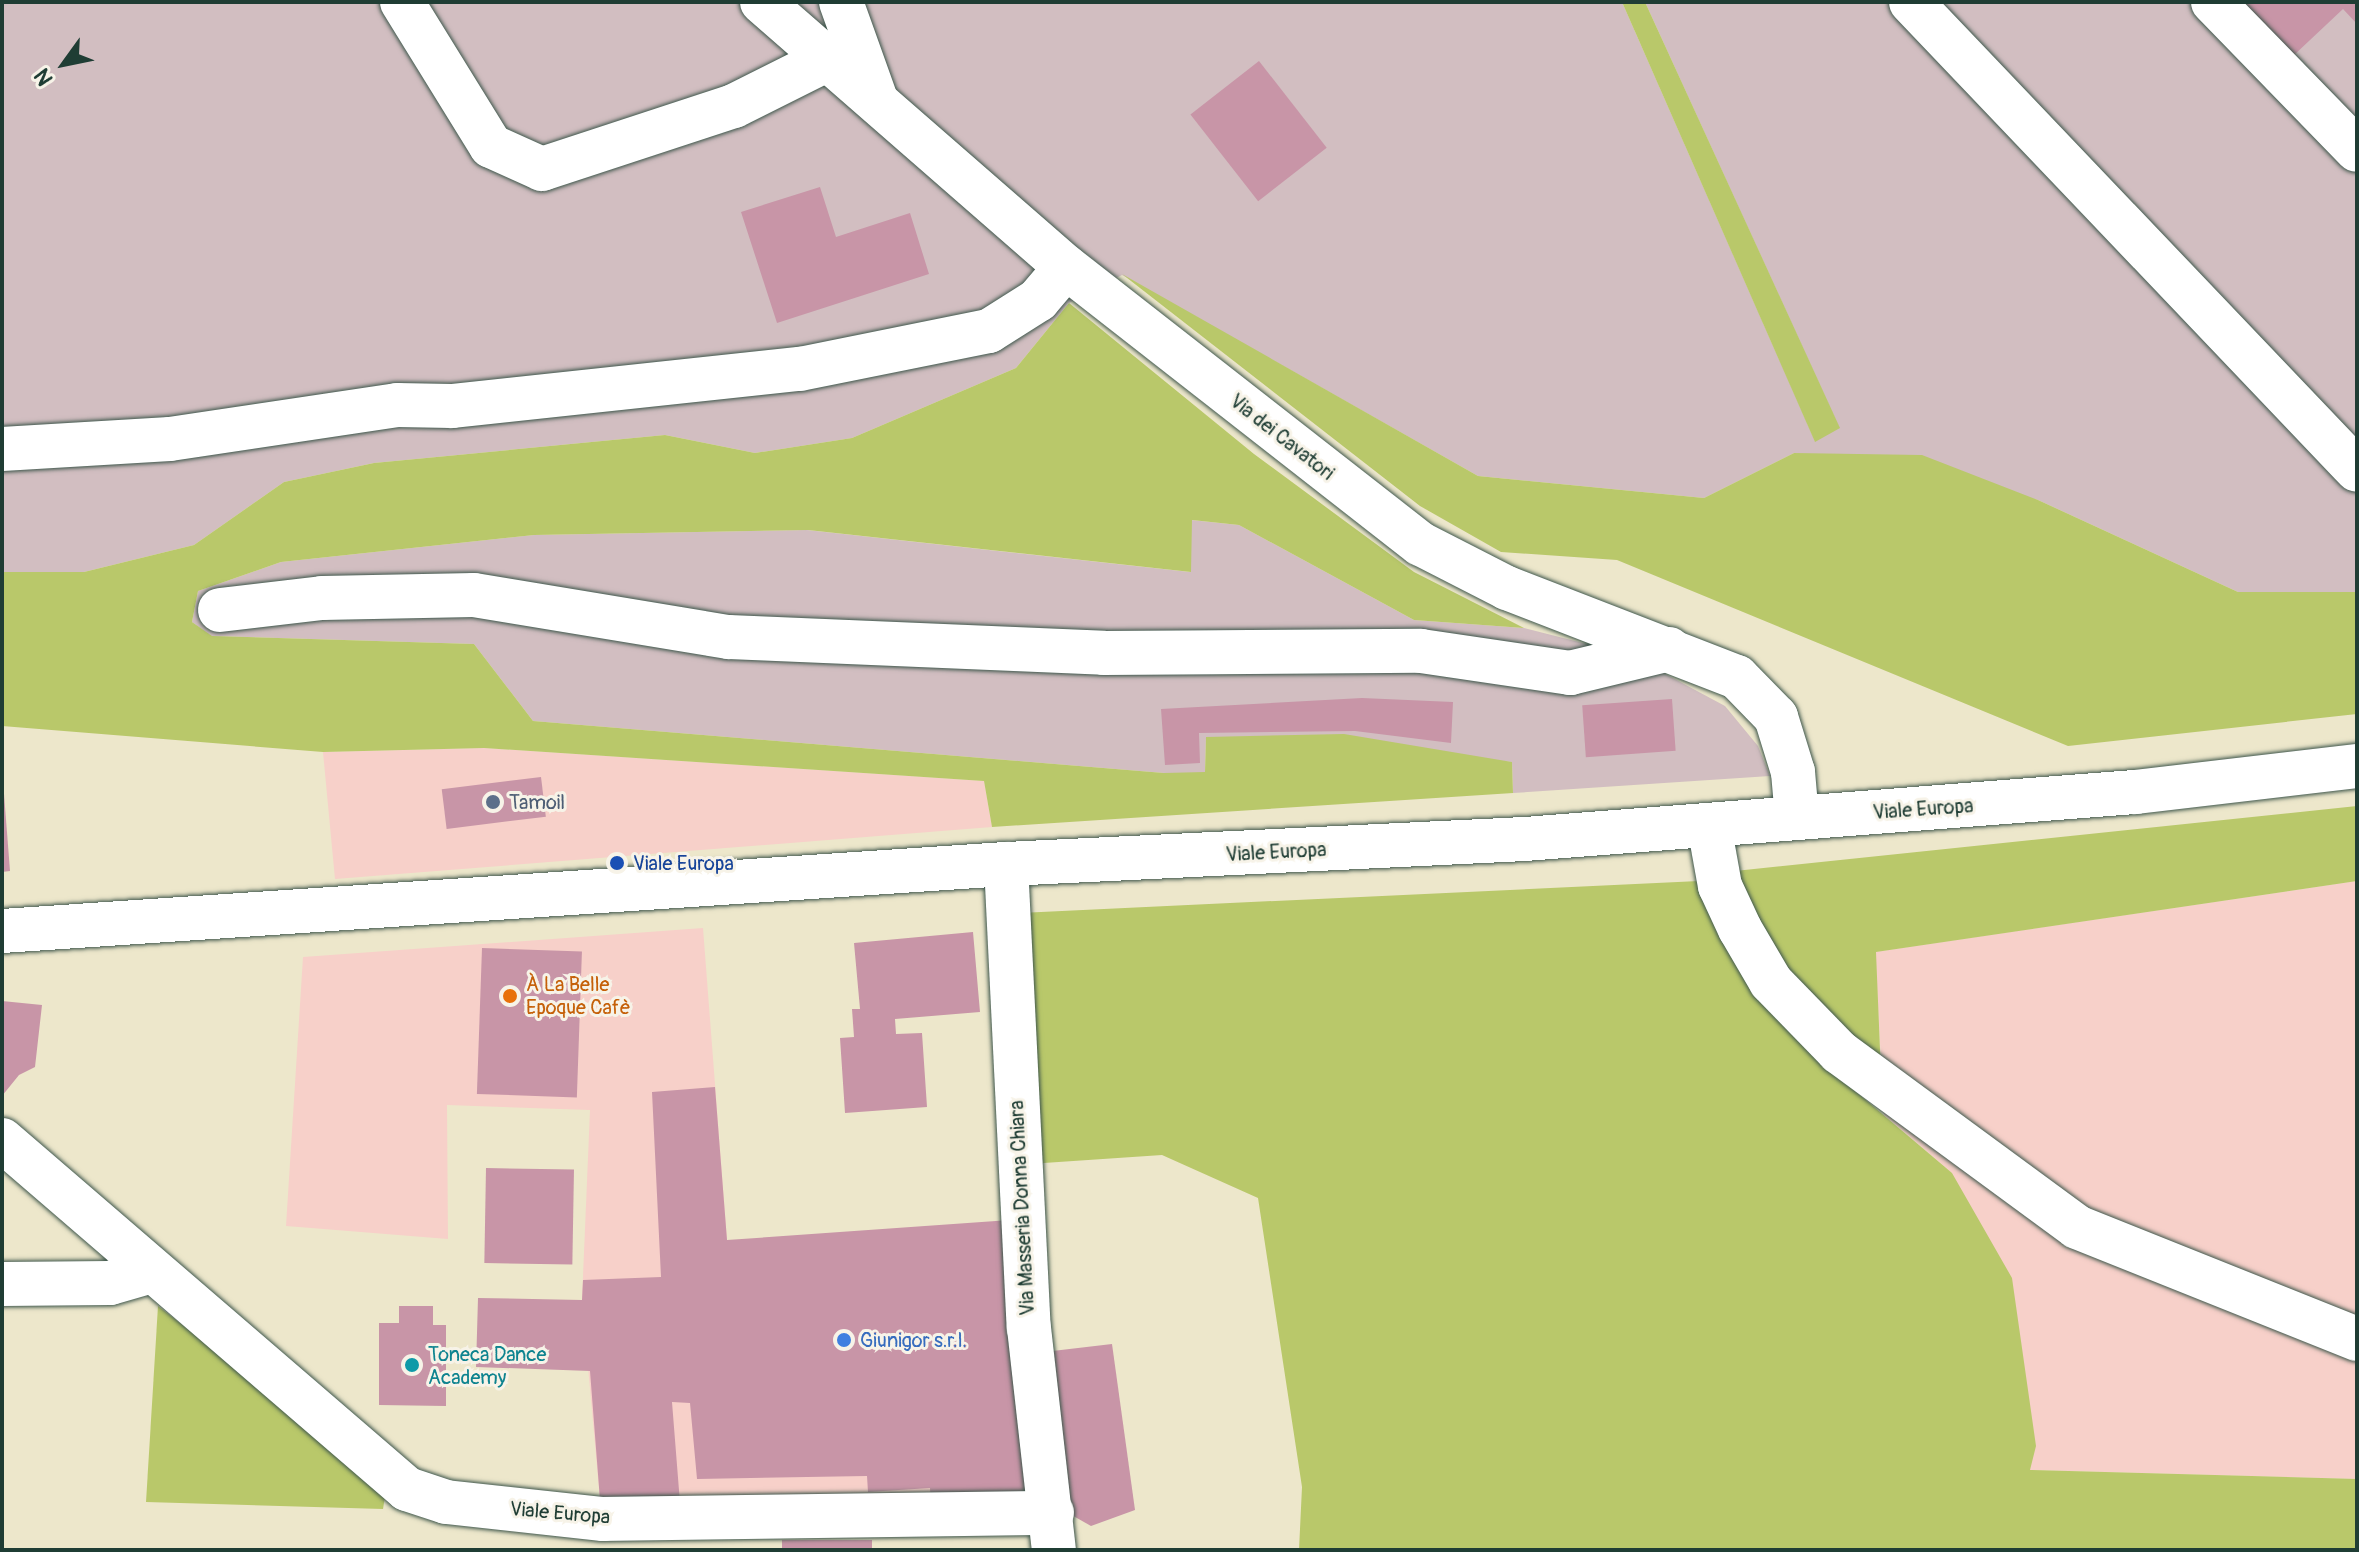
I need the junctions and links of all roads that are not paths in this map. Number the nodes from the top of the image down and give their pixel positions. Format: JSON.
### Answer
{"nodes":[{"id":1,"x":402,"y":2,"type":"edge"},
{"id":2,"x":762,"y":2,"type":"edge"},
{"id":3,"x":841,"y":2,"type":"edge"},
{"id":4,"x":1911,"y":2,"type":"edge"},
{"id":5,"x":2213,"y":2,"type":"edge"},
{"id":6,"x":828,"y":59,"type":"junction"},
{"id":7,"x":877,"y":102,"type":"junction"},
{"id":8,"x":2357,"y":150,"type":"edge"},
{"id":9,"x":1066,"y":267,"type":"junction"},
{"id":10,"x":2,"y":449,"type":"edge"},
{"id":11,"x":2357,"y":470,"type":"edge"},
{"id":12,"x":220,"y":610,"type":"dead end"},
{"id":13,"x":1669,"y":649,"type":"junction"},
{"id":14,"x":2357,"y":766,"type":"edge"},
{"id":15,"x":1797,"y":818,"type":"junction"},
{"id":16,"x":1709,"y":825,"type":"junction"},
{"id":17,"x":1006,"y":864,"type":"junction"},
{"id":18,"x":2,"y":931,"type":"edge"},
{"id":19,"x":2,"y":1140,"type":"edge"},
{"id":20,"x":152,"y":1271,"type":"junction"},
{"id":21,"x":2,"y":1284,"type":"edge"},
{"id":22,"x":2357,"y":1339,"type":"edge"},
{"id":23,"x":1053,"y":1531,"type":"edge"}],
"edges":[{"from":1,"to":6,"type":"street"},
{"from":2,"to":6,"type":"street","name":"Via dei Cavatori"},
{"from":3,"to":7,"type":"street"},
{"from":4,"to":11,"type":"street"},
{"from":5,"to":8,"type":"street"},
{"from":6,"to":7,"type":"street","name":"Via dei Cavatori"},
{"from":7,"to":9,"type":"street","name":"Via dei Cavatori"},
{"from":9,"to":10,"type":"street"},
{"from":9,"to":13,"type":"street","name":"Via dei Cavatori"},
{"from":12,"to":13,"type":"street"},
{"from":13,"to":15,"type":"street","name":"Via dei Cavatori"},
{"from":14,"to":15,"type":"street","name":"Viale Europa"},
{"from":15,"to":16,"type":"street","name":"Viale Europa"},
{"from":16,"to":17,"type":"street","name":"Viale Europa"},
{"from":16,"to":22,"type":"street"},
{"from":17,"to":18,"type":"street","name":"Viale Europa"},
{"from":17,"to":23,"type":"street","name":"Via Masseria Donna Chiara"},
{"from":19,"to":20,"type":"street","name":"Viale Europa"},
{"from":20,"to":21,"type":"street"},
{"from":20,"to":23,"type":"street","name":"Viale Europa"}]}
